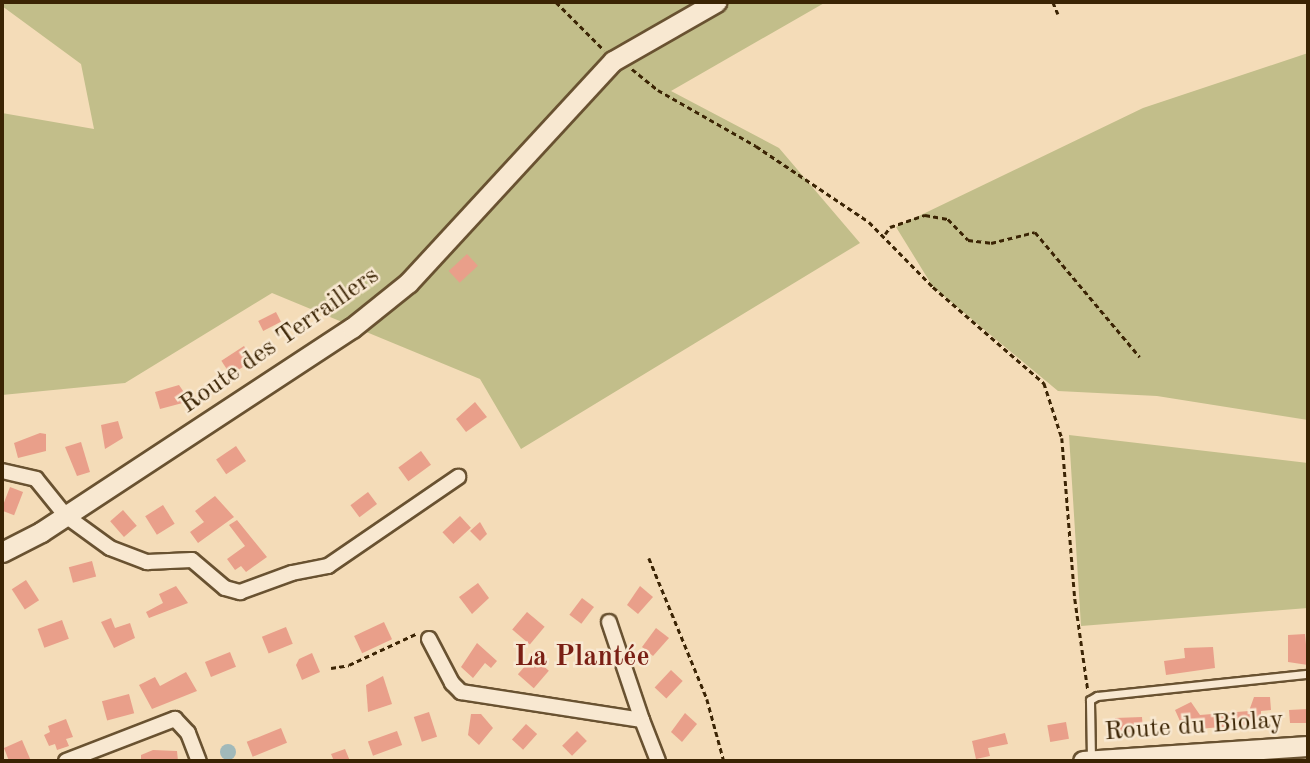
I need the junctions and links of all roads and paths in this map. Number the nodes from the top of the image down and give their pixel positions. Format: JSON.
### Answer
{"nodes":[{"id":1,"x":556,"y":2,"type":"edge"},
{"id":2,"x":716,"y":2,"type":"edge"},
{"id":3,"x":1053,"y":2,"type":"edge"},
{"id":4,"x":1058,"y":15,"type":"dead end"},
{"id":5,"x":613,"y":61,"type":"junction"},
{"id":6,"x":885,"y":234,"type":"junction"},
{"id":7,"x":1140,"y":357,"type":"dead end"},
{"id":8,"x":2,"y":471,"type":"edge"},
{"id":9,"x":458,"y":477,"type":"dead end"},
{"id":10,"x":66,"y":516,"type":"junction"},
{"id":11,"x":2,"y":552,"type":"edge"},
{"id":12,"x":649,"y":558,"type":"dead end"},
{"id":13,"x":608,"y":622,"type":"dead end"},
{"id":14,"x":429,"y":639,"type":"joint"},
{"id":15,"x":331,"y":668,"type":"dead end"},
{"id":16,"x":1308,"y":674,"type":"edge"},
{"id":17,"x":1090,"y":700,"type":"junction"},
{"id":18,"x":642,"y":720,"type":"junction"},
{"id":19,"x":1308,"y":746,"type":"edge"},
{"id":20,"x":1087,"y":760,"type":"edge"},
{"id":21,"x":66,"y":761,"type":"edge"},
{"id":22,"x":199,"y":761,"type":"edge"},
{"id":23,"x":658,"y":761,"type":"edge"},
{"id":24,"x":724,"y":761,"type":"edge"}],
"edges":[{"from":1,"to":5,"type":"path"},
{"from":2,"to":5,"type":"street","name":"Route des Terraillers"},
{"from":3,"to":4,"type":"path"},
{"from":5,"to":6,"type":"path"},
{"from":5,"to":10,"type":"street","name":"Route des Terraillers"},
{"from":6,"to":7,"type":"path"},
{"from":6,"to":17,"type":"path"},
{"from":8,"to":10,"type":"street"},
{"from":9,"to":10,"type":"street"},
{"from":10,"to":11,"type":"street","name":"Route des Terraillers"},
{"from":12,"to":24,"type":"path"},
{"from":13,"to":18,"type":"street"},
{"from":14,"to":15,"type":"path"},
{"from":14,"to":18,"type":"street"},
{"from":16,"to":17,"type":"lane"},
{"from":17,"to":20,"type":"lane"},
{"from":18,"to":23,"type":"street"},
{"from":19,"to":20,"type":"street","name":"Route du Biolay"},
{"from":21,"to":22,"type":"street"}]}
